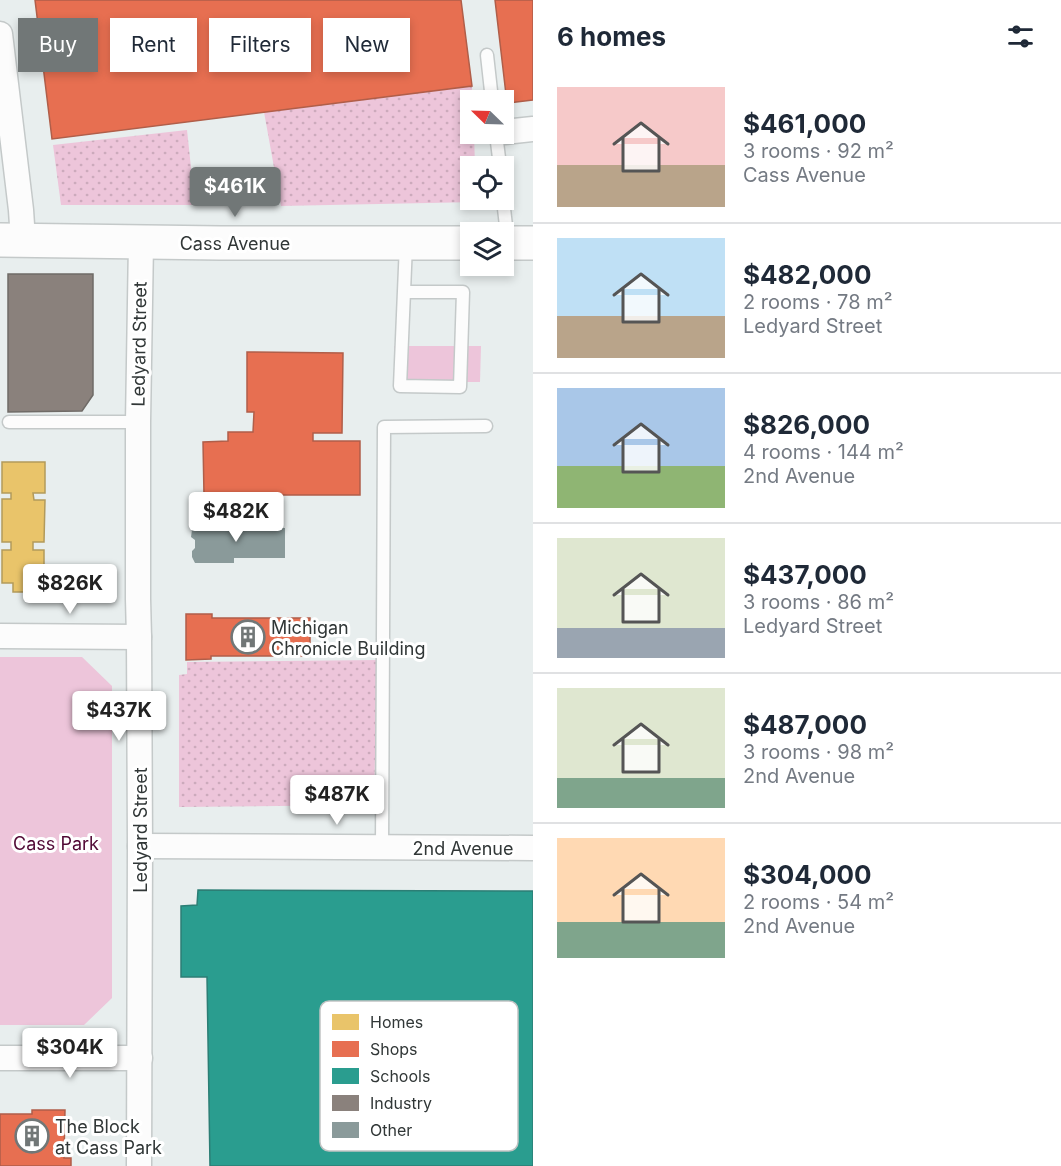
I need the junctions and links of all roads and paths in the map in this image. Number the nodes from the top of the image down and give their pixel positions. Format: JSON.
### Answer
{"nodes":[{"id":1,"x":0,"y":43,"type":"edge"},
{"id":2,"x":487,"y":56,"type":"dead end"},
{"id":3,"x":491,"y":90,"type":"edge"},
{"id":4,"x":533,"y":129,"type":"edge"},
{"id":5,"x":514,"y":131,"type":"edge"},
{"id":6,"x":506,"y":210,"type":"edge"},
{"id":7,"x":11,"y":240,"type":"edge"},
{"id":8,"x":141,"y":242,"type":"junction"},
{"id":9,"x":406,"y":243,"type":"junction"},
{"id":10,"x":460,"y":243,"type":"edge"},
{"id":11,"x":515,"y":243,"type":"edge"},
{"id":12,"x":404,"y":292,"type":"junction"},
{"id":13,"x":9,"y":422,"type":"dead end"},
{"id":14,"x":138,"y":422,"type":"junction"},
{"id":15,"x":486,"y":426,"type":"dead end"},
{"id":16,"x":0,"y":636,"type":"edge"},
{"id":17,"x":139,"y":637,"type":"junction"},
{"id":18,"x":140,"y":846,"type":"junction"},
{"id":19,"x":382,"y":847,"type":"junction"},
{"id":20,"x":533,"y":848,"type":"edge"},
{"id":21,"x":0,"y":1058,"type":"edge"},
{"id":22,"x":140,"y":1058,"type":"junction"},
{"id":23,"x":140,"y":1166,"type":"edge"}],
"edges":[{"from":1,"to":7,"type":"street"},
{"from":2,"to":3,"type":"lane"},
{"from":4,"to":5,"type":"street"},
{"from":6,"to":11,"type":"lane"},
{"from":7,"to":8,"type":"street","name":"Cass Avenue"},
{"from":8,"to":9,"type":"street","name":"Cass Avenue"},
{"from":8,"to":14,"type":"street","name":"Ledyard Street"},
{"from":9,"to":10,"type":"street","name":"Cass Avenue"},
{"from":9,"to":12,"type":"lane"},
{"from":12,"to":12,"type":"lane"},
{"from":13,"to":14,"type":"lane"},
{"from":14,"to":17,"type":"street","name":"Ledyard Street"},
{"from":15,"to":19,"type":"lane"},
{"from":16,"to":17,"type":"street"},
{"from":17,"to":18,"type":"street","name":"Ledyard Street"},
{"from":18,"to":19,"type":"street","name":"2nd Avenue"},
{"from":18,"to":22,"type":"street","name":"Ledyard Street"},
{"from":19,"to":20,"type":"street","name":"2nd Avenue"},
{"from":21,"to":22,"type":"street"},
{"from":22,"to":23,"type":"street","name":"Ledyard Street"}]}
